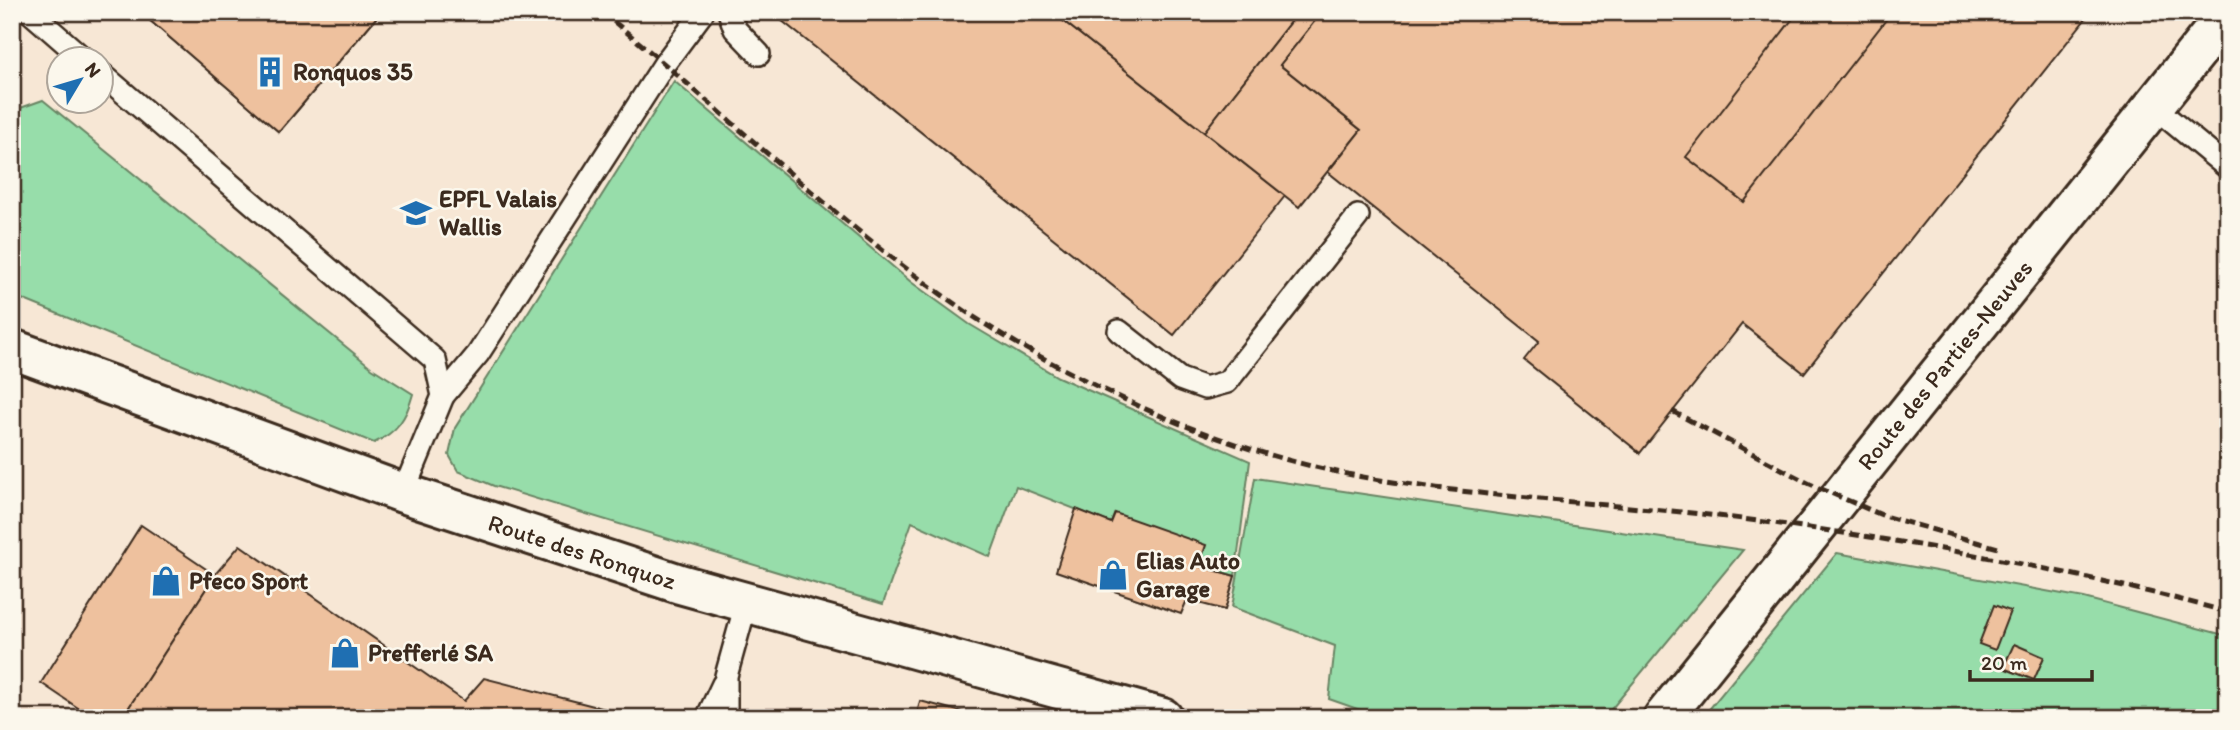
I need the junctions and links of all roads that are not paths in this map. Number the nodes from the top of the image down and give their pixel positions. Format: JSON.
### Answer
{"nodes":[{"id":1,"x":30,"y":12,"type":"edge"},
{"id":2,"x":703,"y":12,"type":"edge"},
{"id":3,"x":729,"y":12,"type":"edge"},
{"id":4,"x":2228,"y":12,"type":"edge"},
{"id":5,"x":69,"y":46,"type":"edge"},
{"id":6,"x":759,"y":54,"type":"dead end"},
{"id":7,"x":116,"y":86,"type":"edge"},
{"id":8,"x":2153,"y":106,"type":"junction"},
{"id":9,"x":2228,"y":167,"type":"edge"},
{"id":10,"x":1358,"y":216,"type":"dead end"},
{"id":11,"x":1119,"y":331,"type":"dead end"},
{"id":12,"x":14,"y":354,"type":"edge"},
{"id":13,"x":443,"y":396,"type":"junction"},
{"id":14,"x":403,"y":493,"type":"junction"},
{"id":15,"x":746,"y":604,"type":"junction"},
{"id":16,"x":726,"y":676,"type":"junction"},
{"id":17,"x":707,"y":718,"type":"edge"},
{"id":18,"x":726,"y":718,"type":"edge"},
{"id":19,"x":1163,"y":718,"type":"edge"},
{"id":20,"x":1663,"y":718,"type":"edge"}],
"edges":[{"from":1,"to":5,"type":"lane"},
{"from":2,"to":13,"type":"lane"},
{"from":3,"to":6,"type":"lane"},
{"from":4,"to":8,"type":"street","name":"Route des Parties-Neuves"},
{"from":7,"to":13,"type":"lane"},
{"from":8,"to":9,"type":"lane"},
{"from":8,"to":20,"type":"street","name":"Route des Parties-Neuves"},
{"from":10,"to":11,"type":"lane"},
{"from":12,"to":14,"type":"street","name":"Route des Ronquoz"},
{"from":13,"to":14,"type":"lane"},
{"from":14,"to":15,"type":"street","name":"Route des Ronquoz"},
{"from":15,"to":16,"type":"lane"},
{"from":15,"to":19,"type":"street","name":"Route des Ronquoz"},
{"from":16,"to":17,"type":"lane"},
{"from":16,"to":18,"type":"lane"}]}
